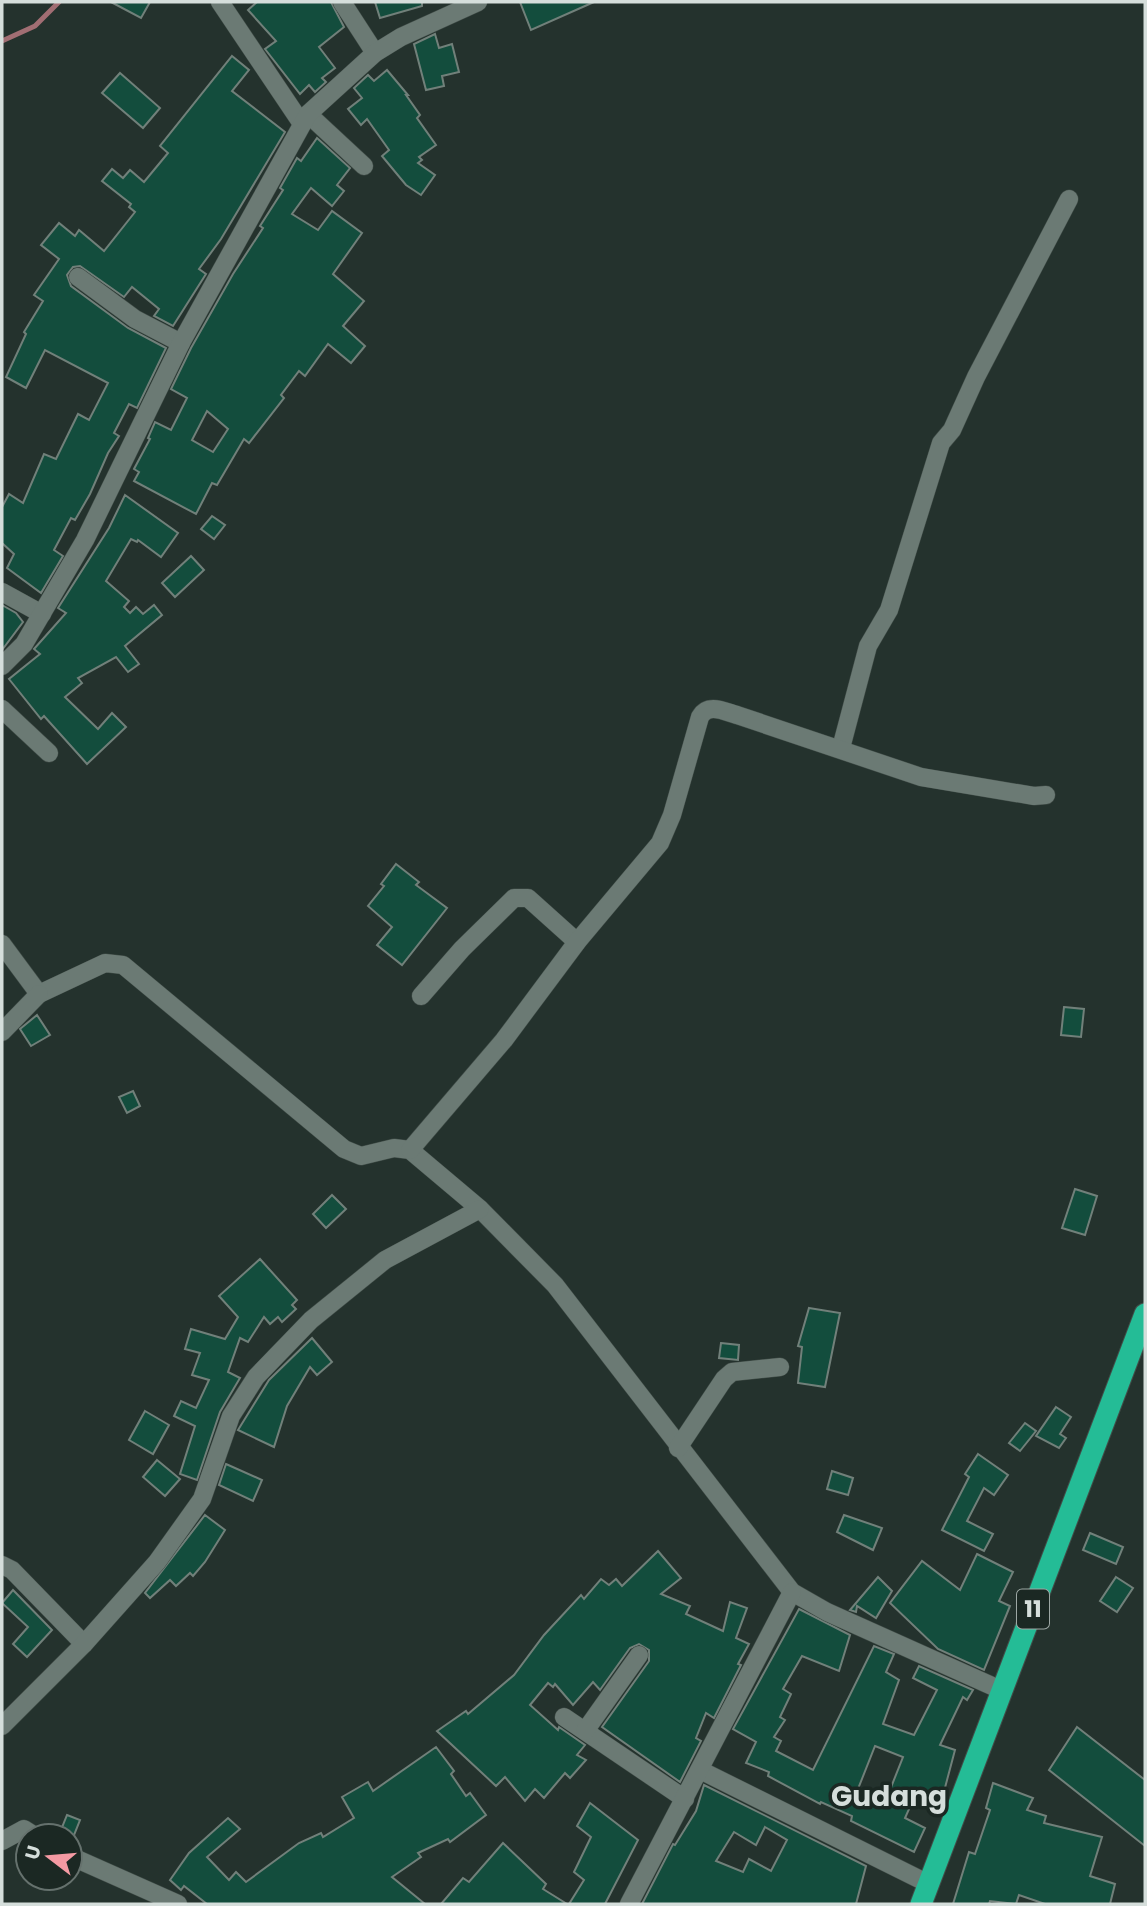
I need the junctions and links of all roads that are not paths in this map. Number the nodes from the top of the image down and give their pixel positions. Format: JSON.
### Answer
{"nodes":[{"id":1,"x":220,"y":2,"type":"edge"},
{"id":2,"x":342,"y":2,"type":"edge"},
{"id":3,"x":478,"y":2,"type":"edge"},
{"id":4,"x":375,"y":53,"type":"junction"},
{"id":5,"x":305,"y":119,"type":"junction"},
{"id":6,"x":364,"y":166,"type":"dead end"},
{"id":7,"x":1069,"y":199,"type":"dead end"},
{"id":8,"x":78,"y":276,"type":"dead end"},
{"id":9,"x":181,"y":343,"type":"junction"},
{"id":10,"x":2,"y":592,"type":"edge"},
{"id":11,"x":42,"y":614,"type":"junction"},
{"id":12,"x":2,"y":666,"type":"edge"},
{"id":13,"x":2,"y":709,"type":"edge"},
{"id":14,"x":841,"y":748,"type":"junction"},
{"id":15,"x":49,"y":754,"type":"dead end"},
{"id":16,"x":1046,"y":795,"type":"dead end"},
{"id":17,"x":577,"y":942,"type":"junction"},
{"id":18,"x":2,"y":944,"type":"edge"},
{"id":19,"x":39,"y":994,"type":"junction"},
{"id":20,"x":421,"y":996,"type":"dead end"},
{"id":21,"x":2,"y":1031,"type":"edge"},
{"id":22,"x":410,"y":1150,"type":"junction"},
{"id":23,"x":480,"y":1209,"type":"junction"},
{"id":24,"x":1145,"y":1314,"type":"edge"},
{"id":25,"x":780,"y":1367,"type":"dead end"},
{"id":26,"x":678,"y":1448,"type":"junction"},
{"id":27,"x":2,"y":1565,"type":"edge"},
{"id":28,"x":792,"y":1592,"type":"junction"},
{"id":29,"x":84,"y":1644,"type":"junction"},
{"id":30,"x":639,"y":1655,"type":"dead end"},
{"id":31,"x":1001,"y":1690,"type":"junction"},
{"id":32,"x":565,"y":1717,"type":"dead end"},
{"id":33,"x":2,"y":1726,"type":"edge"},
{"id":34,"x":585,"y":1731,"type":"junction"},
{"id":35,"x":701,"y":1770,"type":"junction"},
{"id":36,"x":685,"y":1800,"type":"junction"},
{"id":37,"x":84,"y":1862,"type":"edge"},
{"id":38,"x":929,"y":1884,"type":"junction"},
{"id":39,"x":178,"y":1904,"type":"edge"},
{"id":40,"x":629,"y":1904,"type":"edge"},
{"id":41,"x":921,"y":1904,"type":"edge"}],
"edges":[{"from":1,"to":5,"type":"street"},
{"from":2,"to":4,"type":"street"},
{"from":3,"to":4,"type":"street"},
{"from":4,"to":5,"type":"street"},
{"from":5,"to":6,"type":"street"},
{"from":5,"to":9,"type":"street"},
{"from":7,"to":14,"type":"street"},
{"from":8,"to":9,"type":"street"},
{"from":9,"to":11,"type":"street"},
{"from":10,"to":11,"type":"street"},
{"from":11,"to":12,"type":"street"},
{"from":13,"to":15,"type":"street"},
{"from":14,"to":16,"type":"street"},
{"from":14,"to":17,"type":"street"},
{"from":17,"to":20,"type":"street"},
{"from":17,"to":22,"type":"street"},
{"from":18,"to":19,"type":"street"},
{"from":19,"to":21,"type":"street"},
{"from":19,"to":22,"type":"street"},
{"from":22,"to":23,"type":"street"},
{"from":23,"to":26,"type":"street"},
{"from":23,"to":29,"type":"street"},
{"from":24,"to":31,"type":"highway","number":"11"},
{"from":25,"to":26,"type":"street"},
{"from":26,"to":28,"type":"street"},
{"from":27,"to":29,"type":"street"},
{"from":28,"to":31,"type":"street"},
{"from":28,"to":35,"type":"street"},
{"from":29,"to":33,"type":"street"},
{"from":30,"to":34,"type":"street"},
{"from":31,"to":38,"type":"highway","number":"11"},
{"from":32,"to":34,"type":"street"},
{"from":34,"to":36,"type":"street"},
{"from":35,"to":36,"type":"street"},
{"from":35,"to":38,"type":"street"},
{"from":36,"to":40,"type":"street"},
{"from":37,"to":39,"type":"street"},
{"from":38,"to":41,"type":"highway","number":"11"}]}
